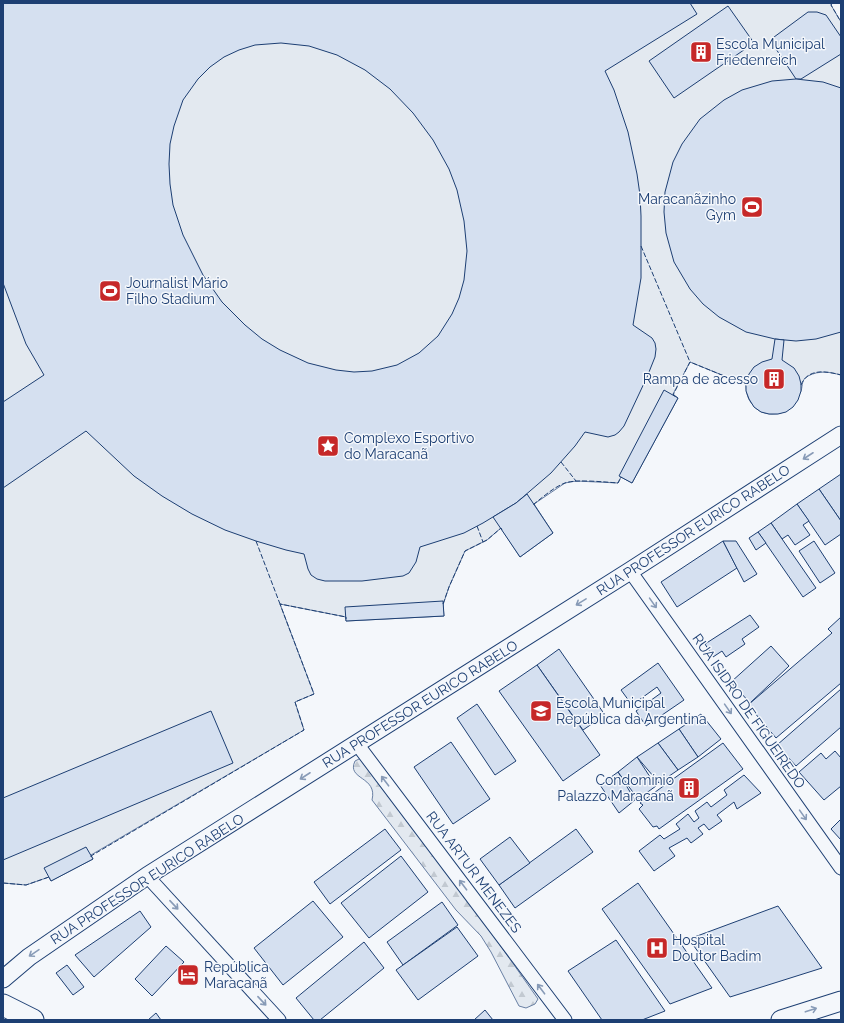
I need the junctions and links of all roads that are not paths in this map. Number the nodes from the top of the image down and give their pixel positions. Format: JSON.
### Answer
{"nodes":[{"id":1,"x":841,"y":435,"type":"edge"},
{"id":2,"x":630,"y":571,"type":"junction"},
{"id":3,"x":357,"y":744,"type":"junction"},
{"id":4,"x":841,"y":868,"type":"edge"},
{"id":5,"x":147,"y":876,"type":"junction"},
{"id":6,"x":3,"y":979,"type":"edge"},
{"id":7,"x":841,"y":1000,"type":"edge"},
{"id":8,"x":3,"y":1005,"type":"edge"},
{"id":9,"x":33,"y":1020,"type":"edge"},
{"id":10,"x":279,"y":1020,"type":"edge"},
{"id":11,"x":565,"y":1020,"type":"edge"},
{"id":12,"x":781,"y":1020,"type":"edge"}],
"edges":[{"from":1,"to":2,"type":"street","name":"RUA PROFESSOR EURICO RABELO","one_way":true},
{"from":2,"to":3,"type":"street","name":"RUA PROFESSOR EURICO RABELO","one_way":true},
{"from":2,"to":4,"type":"street","name":"RUA ISIDRO DE FIGUEIREDO","one_way":true},
{"from":3,"to":5,"type":"street","name":"RUA PROFESSOR EURICO RABELO","one_way":true},
{"from":11,"to":3,"type":"street","name":"RUA ARTUR MENEZES","one_way":true},
{"from":5,"to":6,"type":"street","name":"RUA PROFESSOR EURICO RABELO","one_way":true},
{"from":5,"to":10,"type":"street","one_way":true},
{"from":12,"to":7,"type":"main road","one_way":true},
{"from":8,"to":9,"type":"main road"}]}
